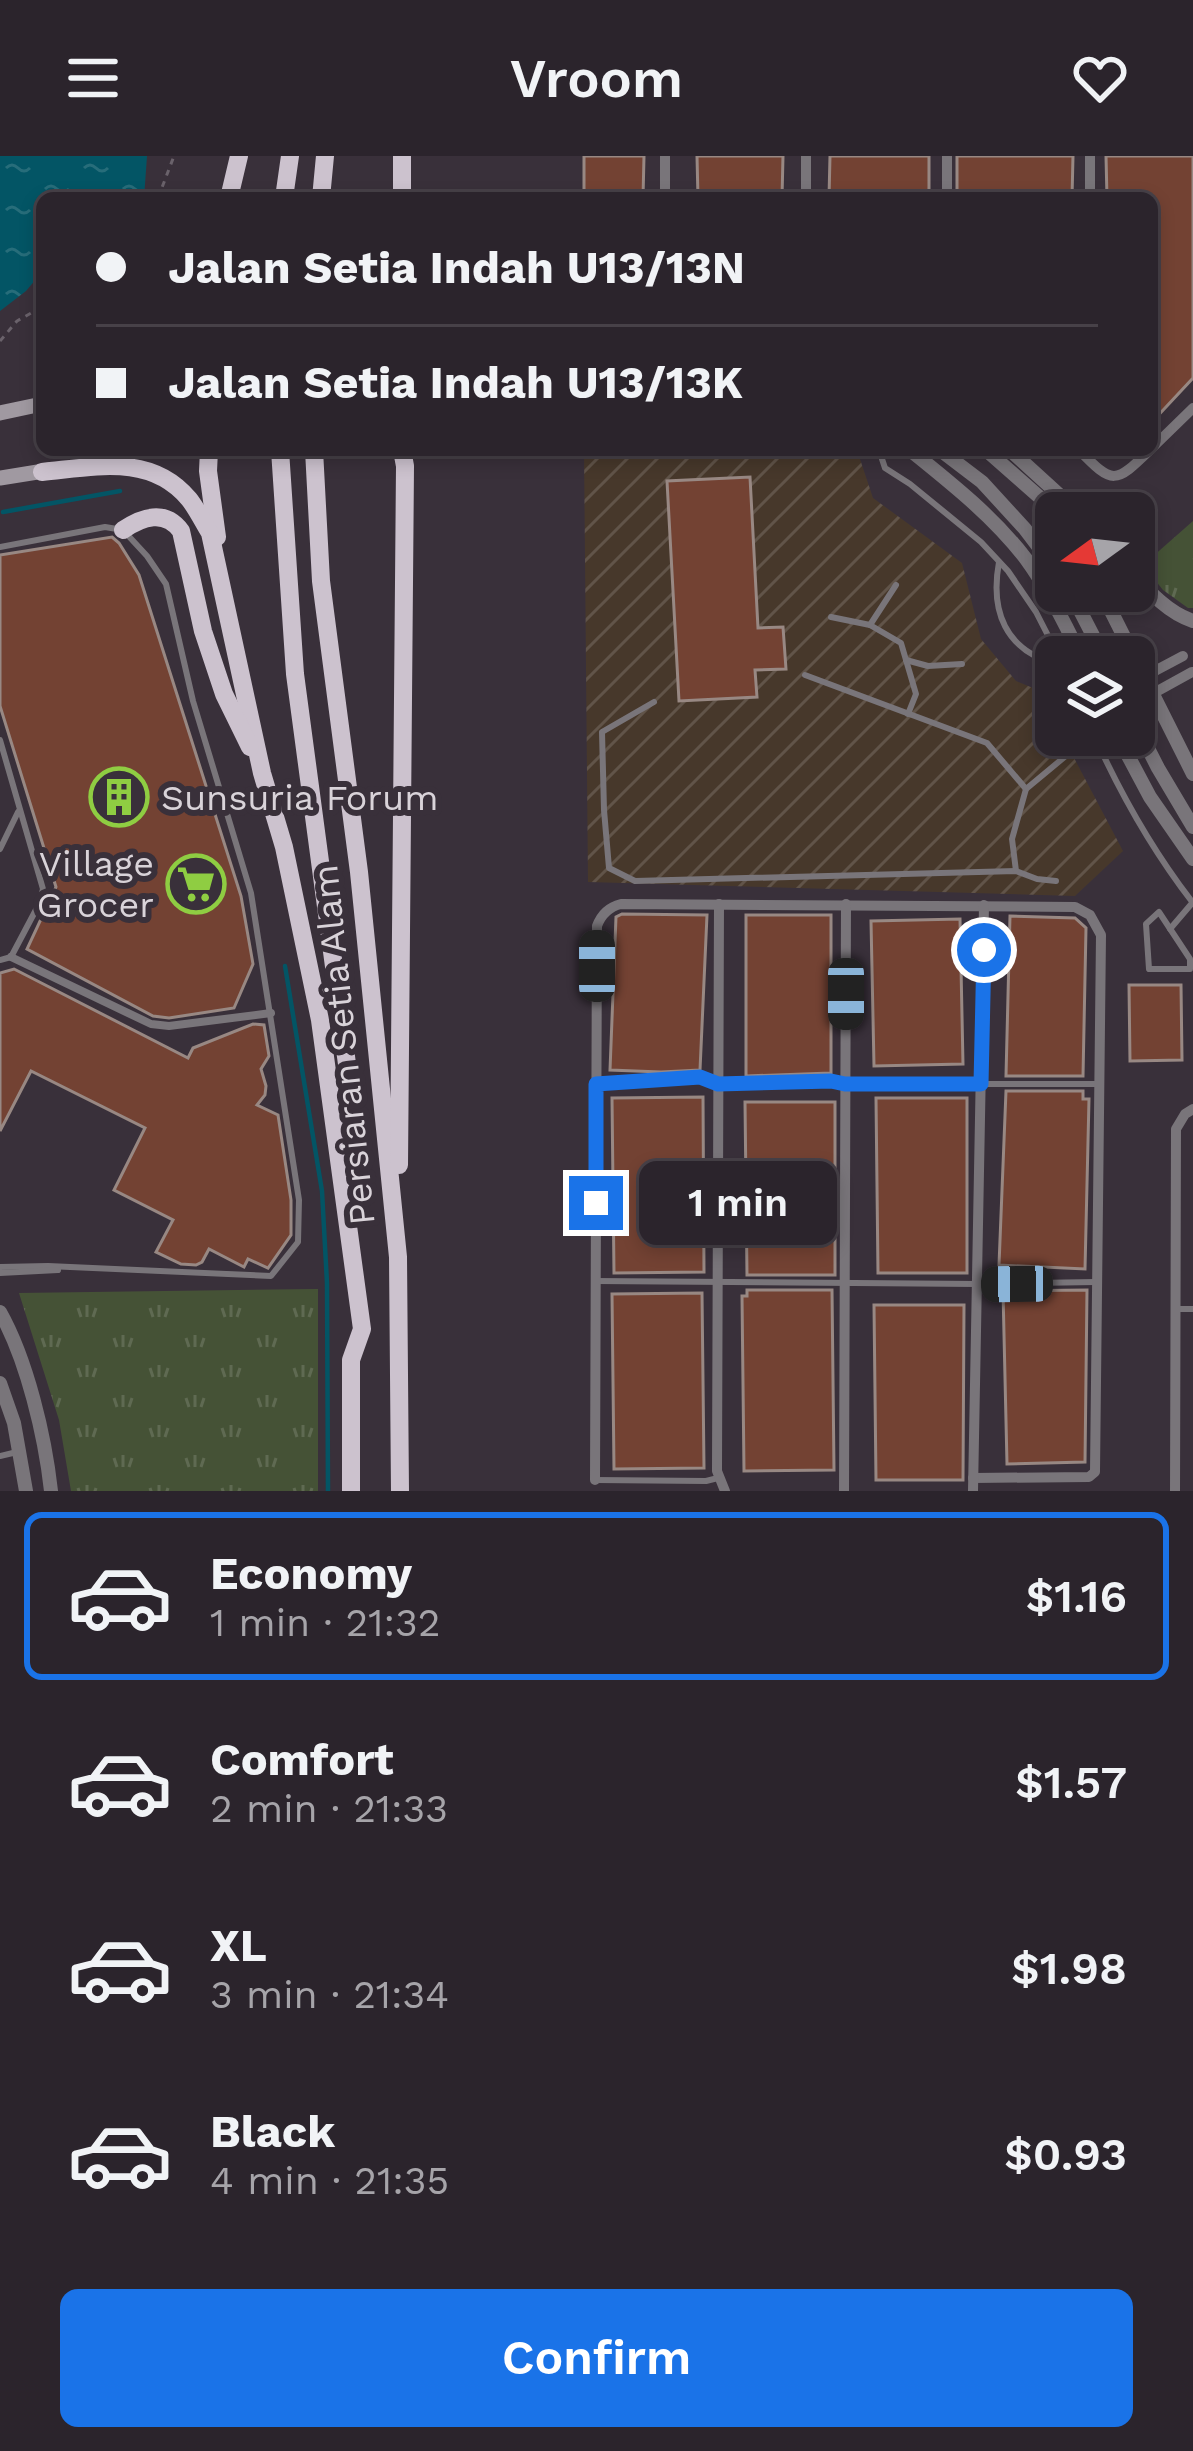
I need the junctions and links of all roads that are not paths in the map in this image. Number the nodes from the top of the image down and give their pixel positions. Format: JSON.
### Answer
{"nodes":[{"id":1,"x":239,"y":156,"type":"edge"},
{"id":2,"x":290,"y":156,"type":"edge"},
{"id":3,"x":326,"y":156,"type":"edge"},
{"id":4,"x":403,"y":156,"type":"edge"},
{"id":5,"x":665,"y":156,"type":"edge"},
{"id":6,"x":806,"y":156,"type":"edge"},
{"id":7,"x":947,"y":156,"type":"edge"},
{"id":8,"x":1090,"y":156,"type":"edge"},
{"id":9,"x":230,"y":192,"type":"edge"},
{"id":10,"x":285,"y":192,"type":"edge"},
{"id":11,"x":322,"y":192,"type":"edge"},
{"id":12,"x":402,"y":192,"type":"edge"},
{"id":13,"x":665,"y":192,"type":"edge"},
{"id":14,"x":806,"y":192,"type":"edge"},
{"id":15,"x":947,"y":192,"type":"edge"},
{"id":16,"x":1090,"y":192,"type":"edge"},
{"id":17,"x":36,"y":405,"type":"edge"},
{"id":18,"x":1193,"y":408,"type":"edge"},
{"id":19,"x":0,"y":413,"type":"edge"},
{"id":20,"x":1158,"y":442,"type":"edge"},
{"id":21,"x":112,"y":456,"type":"edge"},
{"id":22,"x":209,"y":456,"type":"edge"},
{"id":23,"x":280,"y":456,"type":"edge"},
{"id":24,"x":314,"y":456,"type":"edge"},
{"id":25,"x":406,"y":456,"type":"edge"},
{"id":26,"x":881,"y":456,"type":"edge"},
{"id":27,"x":917,"y":456,"type":"edge"},
{"id":28,"x":948,"y":456,"type":"edge"},
{"id":29,"x":993,"y":456,"type":"edge"},
{"id":30,"x":1017,"y":456,"type":"edge"},
{"id":31,"x":1085,"y":456,"type":"edge"},
{"id":32,"x":1144,"y":456,"type":"edge"},
{"id":33,"x":42,"y":472,"type":"junction"},
{"id":34,"x":0,"y":478,"type":"edge"},
{"id":35,"x":1056,"y":492,"type":"edge"},
{"id":36,"x":1035,"y":493,"type":"edge"},
{"id":37,"x":123,"y":530,"type":"junction"},
{"id":38,"x":1035,"y":542,"type":"edge"},
{"id":39,"x":0,"y":547,"type":"edge"},
{"id":40,"x":999,"y":562,"type":"junction"},
{"id":41,"x":896,"y":585,"type":"dead end"},
{"id":42,"x":225,"y":595,"type":"junction"},
{"id":43,"x":1155,"y":597,"type":"edge"},
{"id":44,"x":1112,"y":612,"type":"edge"},
{"id":45,"x":831,"y":617,"type":"dead end"},
{"id":46,"x":1193,"y":621,"type":"edge"},
{"id":47,"x":870,"y":625,"type":"junction"},
{"id":48,"x":1047,"y":636,"type":"edge"},
{"id":49,"x":1071,"y":636,"type":"edge"},
{"id":50,"x":1188,"y":653,"type":"edge"},
{"id":51,"x":1035,"y":658,"type":"edge"},
{"id":52,"x":906,"y":660,"type":"junction"},
{"id":53,"x":962,"y":664,"type":"dead end"},
{"id":54,"x":1155,"y":671,"type":"edge"},
{"id":55,"x":1192,"y":672,"type":"edge"},
{"id":56,"x":805,"y":675,"type":"dead end"},
{"id":57,"x":1155,"y":692,"type":"edge"},
{"id":58,"x":654,"y":702,"type":"dead end"},
{"id":59,"x":908,"y":714,"type":"junction"},
{"id":60,"x":0,"y":740,"type":"edge"},
{"id":61,"x":1066,"y":756,"type":"edge"},
{"id":62,"x":1103,"y":756,"type":"edge"},
{"id":63,"x":1128,"y":756,"type":"edge"},
{"id":64,"x":1152,"y":756,"type":"edge"},
{"id":65,"x":262,"y":772,"type":"junction"},
{"id":66,"x":1193,"y":774,"type":"edge"},
{"id":67,"x":1026,"y":789,"type":"junction"},
{"id":68,"x":19,"y":808,"type":"junction"},
{"id":69,"x":1193,"y":827,"type":"edge"},
{"id":70,"x":0,"y":849,"type":"edge"},
{"id":71,"x":1193,"y":859,"type":"edge"},
{"id":72,"x":1016,"y":871,"type":"junction"},
{"id":73,"x":1056,"y":880,"type":"dead end"},
{"id":74,"x":1193,"y":902,"type":"edge"},
{"id":75,"x":719,"y":904,"type":"junction"},
{"id":76,"x":846,"y":904,"type":"junction"},
{"id":77,"x":985,"y":905,"type":"junction"},
{"id":78,"x":1169,"y":928,"type":"junction"},
{"id":79,"x":4,"y":956,"type":"edge"},
{"id":80,"x":271,"y":1013,"type":"junction"},
{"id":81,"x":596,"y":1084,"type":"junction"},
{"id":82,"x":718,"y":1084,"type":"junction"},
{"id":83,"x":845,"y":1084,"type":"junction"},
{"id":84,"x":981,"y":1084,"type":"junction"},
{"id":85,"x":1099,"y":1084,"type":"junction"},
{"id":86,"x":1193,"y":1109,"type":"edge"},
{"id":87,"x":398,"y":1257,"type":"junction"},
{"id":88,"x":1,"y":1265,"type":"edge"},
{"id":89,"x":596,"y":1281,"type":"junction"},
{"id":90,"x":718,"y":1282,"type":"junction"},
{"id":91,"x":1097,"y":1282,"type":"junction"},
{"id":92,"x":845,"y":1283,"type":"junction"},
{"id":93,"x":977,"y":1285,"type":"junction"},
{"id":94,"x":1175,"y":1309,"type":"junction"},
{"id":95,"x":1193,"y":1309,"type":"edge"},
{"id":96,"x":0,"y":1312,"type":"edge"},
{"id":97,"x":362,"y":1330,"type":"junction"},
{"id":98,"x":0,"y":1384,"type":"edge"},
{"id":99,"x":20,"y":1451,"type":"junction"},
{"id":100,"x":0,"y":1456,"type":"edge"},
{"id":101,"x":718,"y":1471,"type":"junction"},
{"id":102,"x":595,"y":1480,"type":"joint"},
{"id":103,"x":973,"y":1484,"type":"edge"},
{"id":104,"x":26,"y":1491,"type":"edge"},
{"id":105,"x":51,"y":1491,"type":"edge"},
{"id":106,"x":351,"y":1491,"type":"edge"},
{"id":107,"x":362,"y":1491,"type":"edge"},
{"id":108,"x":400,"y":1491,"type":"edge"},
{"id":109,"x":725,"y":1491,"type":"edge"},
{"id":110,"x":844,"y":1491,"type":"edge"},
{"id":111,"x":1174,"y":1491,"type":"edge"}],
"edges":[{"from":1,"to":9,"type":"highway"},
{"from":2,"to":10,"type":"highway"},
{"from":3,"to":11,"type":"highway"},
{"from":4,"to":12,"type":"highway"},
{"from":5,"to":13,"type":"street"},
{"from":6,"to":14,"type":"street"},
{"from":7,"to":15,"type":"street"},
{"from":8,"to":16,"type":"street"},
{"from":17,"to":19,"type":"main road"},
{"from":18,"to":20,"type":"street"},
{"from":21,"to":33,"type":"main road"},
{"from":22,"to":42,"type":"highway"},
{"from":23,"to":97,"type":"highway","name":"Persiaran Setia Alam"},
{"from":24,"to":87,"type":"highway","name":"Persiaran Setia Alam"},
{"from":25,"to":87,"type":"highway"},
{"from":26,"to":40,"type":"lane"},
{"from":27,"to":49,"type":"street"},
{"from":28,"to":38,"type":"street"},
{"from":29,"to":36,"type":"street"},
{"from":30,"to":35,"type":"street"},
{"from":31,"to":32,"type":"street"},
{"from":33,"to":34,"type":"main road"},
{"from":33,"to":42,"type":"highway"},
{"from":37,"to":39,"type":"lane"},
{"from":37,"to":65,"type":"highway"},
{"from":37,"to":80,"type":"lane"},
{"from":40,"to":48,"type":"lane"},
{"from":40,"to":51,"type":"lane"},
{"from":41,"to":47,"type":"lane"},
{"from":42,"to":65,"type":"highway"},
{"from":43,"to":46,"type":"street"},
{"from":44,"to":66,"type":"street"},
{"from":45,"to":47,"type":"lane"},
{"from":47,"to":52,"type":"lane"},
{"from":50,"to":54,"type":"street","bridge":true},
{"from":52,"to":53,"type":"lane"},
{"from":52,"to":59,"type":"lane"},
{"from":55,"to":57,"type":"street","bridge":true},
{"from":56,"to":59,"type":"lane"},
{"from":58,"to":72,"type":"lane"},
{"from":59,"to":67,"type":"lane"},
{"from":60,"to":68,"type":"lane"},
{"from":61,"to":67,"type":"lane"},
{"from":62,"to":74,"type":"lane"},
{"from":63,"to":71,"type":"street"},
{"from":64,"to":69,"type":"street"},
{"from":65,"to":97,"type":"highway"},
{"from":67,"to":72,"type":"lane"},
{"from":68,"to":70,"type":"lane"},
{"from":68,"to":79,"type":"lane"},
{"from":72,"to":73,"type":"lane"},
{"from":74,"to":78,"type":"lane"},
{"from":75,"to":76,"type":"street"},
{"from":75,"to":81,"type":"street"},
{"from":75,"to":82,"type":"street"},
{"from":76,"to":77,"type":"street"},
{"from":76,"to":83,"type":"street"},
{"from":77,"to":84,"type":"street"},
{"from":77,"to":85,"type":"street"},
{"from":78,"to":78,"type":"lane"},
{"from":79,"to":80,"type":"street"},
{"from":80,"to":88,"type":"lane"},
{"from":81,"to":82,"type":"lane"},
{"from":81,"to":89,"type":"street"},
{"from":82,"to":83,"type":"lane"},
{"from":82,"to":90,"type":"street"},
{"from":83,"to":84,"type":"lane"},
{"from":83,"to":92,"type":"street"},
{"from":84,"to":85,"type":"lane"},
{"from":84,"to":93,"type":"street"},
{"from":85,"to":91,"type":"street"},
{"from":86,"to":94,"type":"street"},
{"from":87,"to":108,"type":"highway","name":"Persiaran Setia Alam"},
{"from":89,"to":90,"type":"lane"},
{"from":89,"to":102,"type":"street"},
{"from":90,"to":92,"type":"lane"},
{"from":90,"to":101,"type":"street"},
{"from":91,"to":93,"type":"lane"},
{"from":91,"to":103,"type":"street"},
{"from":92,"to":93,"type":"lane"},
{"from":92,"to":110,"type":"street"},
{"from":93,"to":103,"type":"street"},
{"from":94,"to":95,"type":"lane"},
{"from":94,"to":111,"type":"street"},
{"from":96,"to":105,"type":"street"},
{"from":97,"to":106,"type":"highway"},
{"from":97,"to":107,"type":"highway","name":"Persiaran Setia Alam"},
{"from":98,"to":99,"type":"street"},
{"from":99,"to":100,"type":"lane"},
{"from":99,"to":104,"type":"street"},
{"from":101,"to":102,"type":"lane"},
{"from":101,"to":109,"type":"street"}]}
